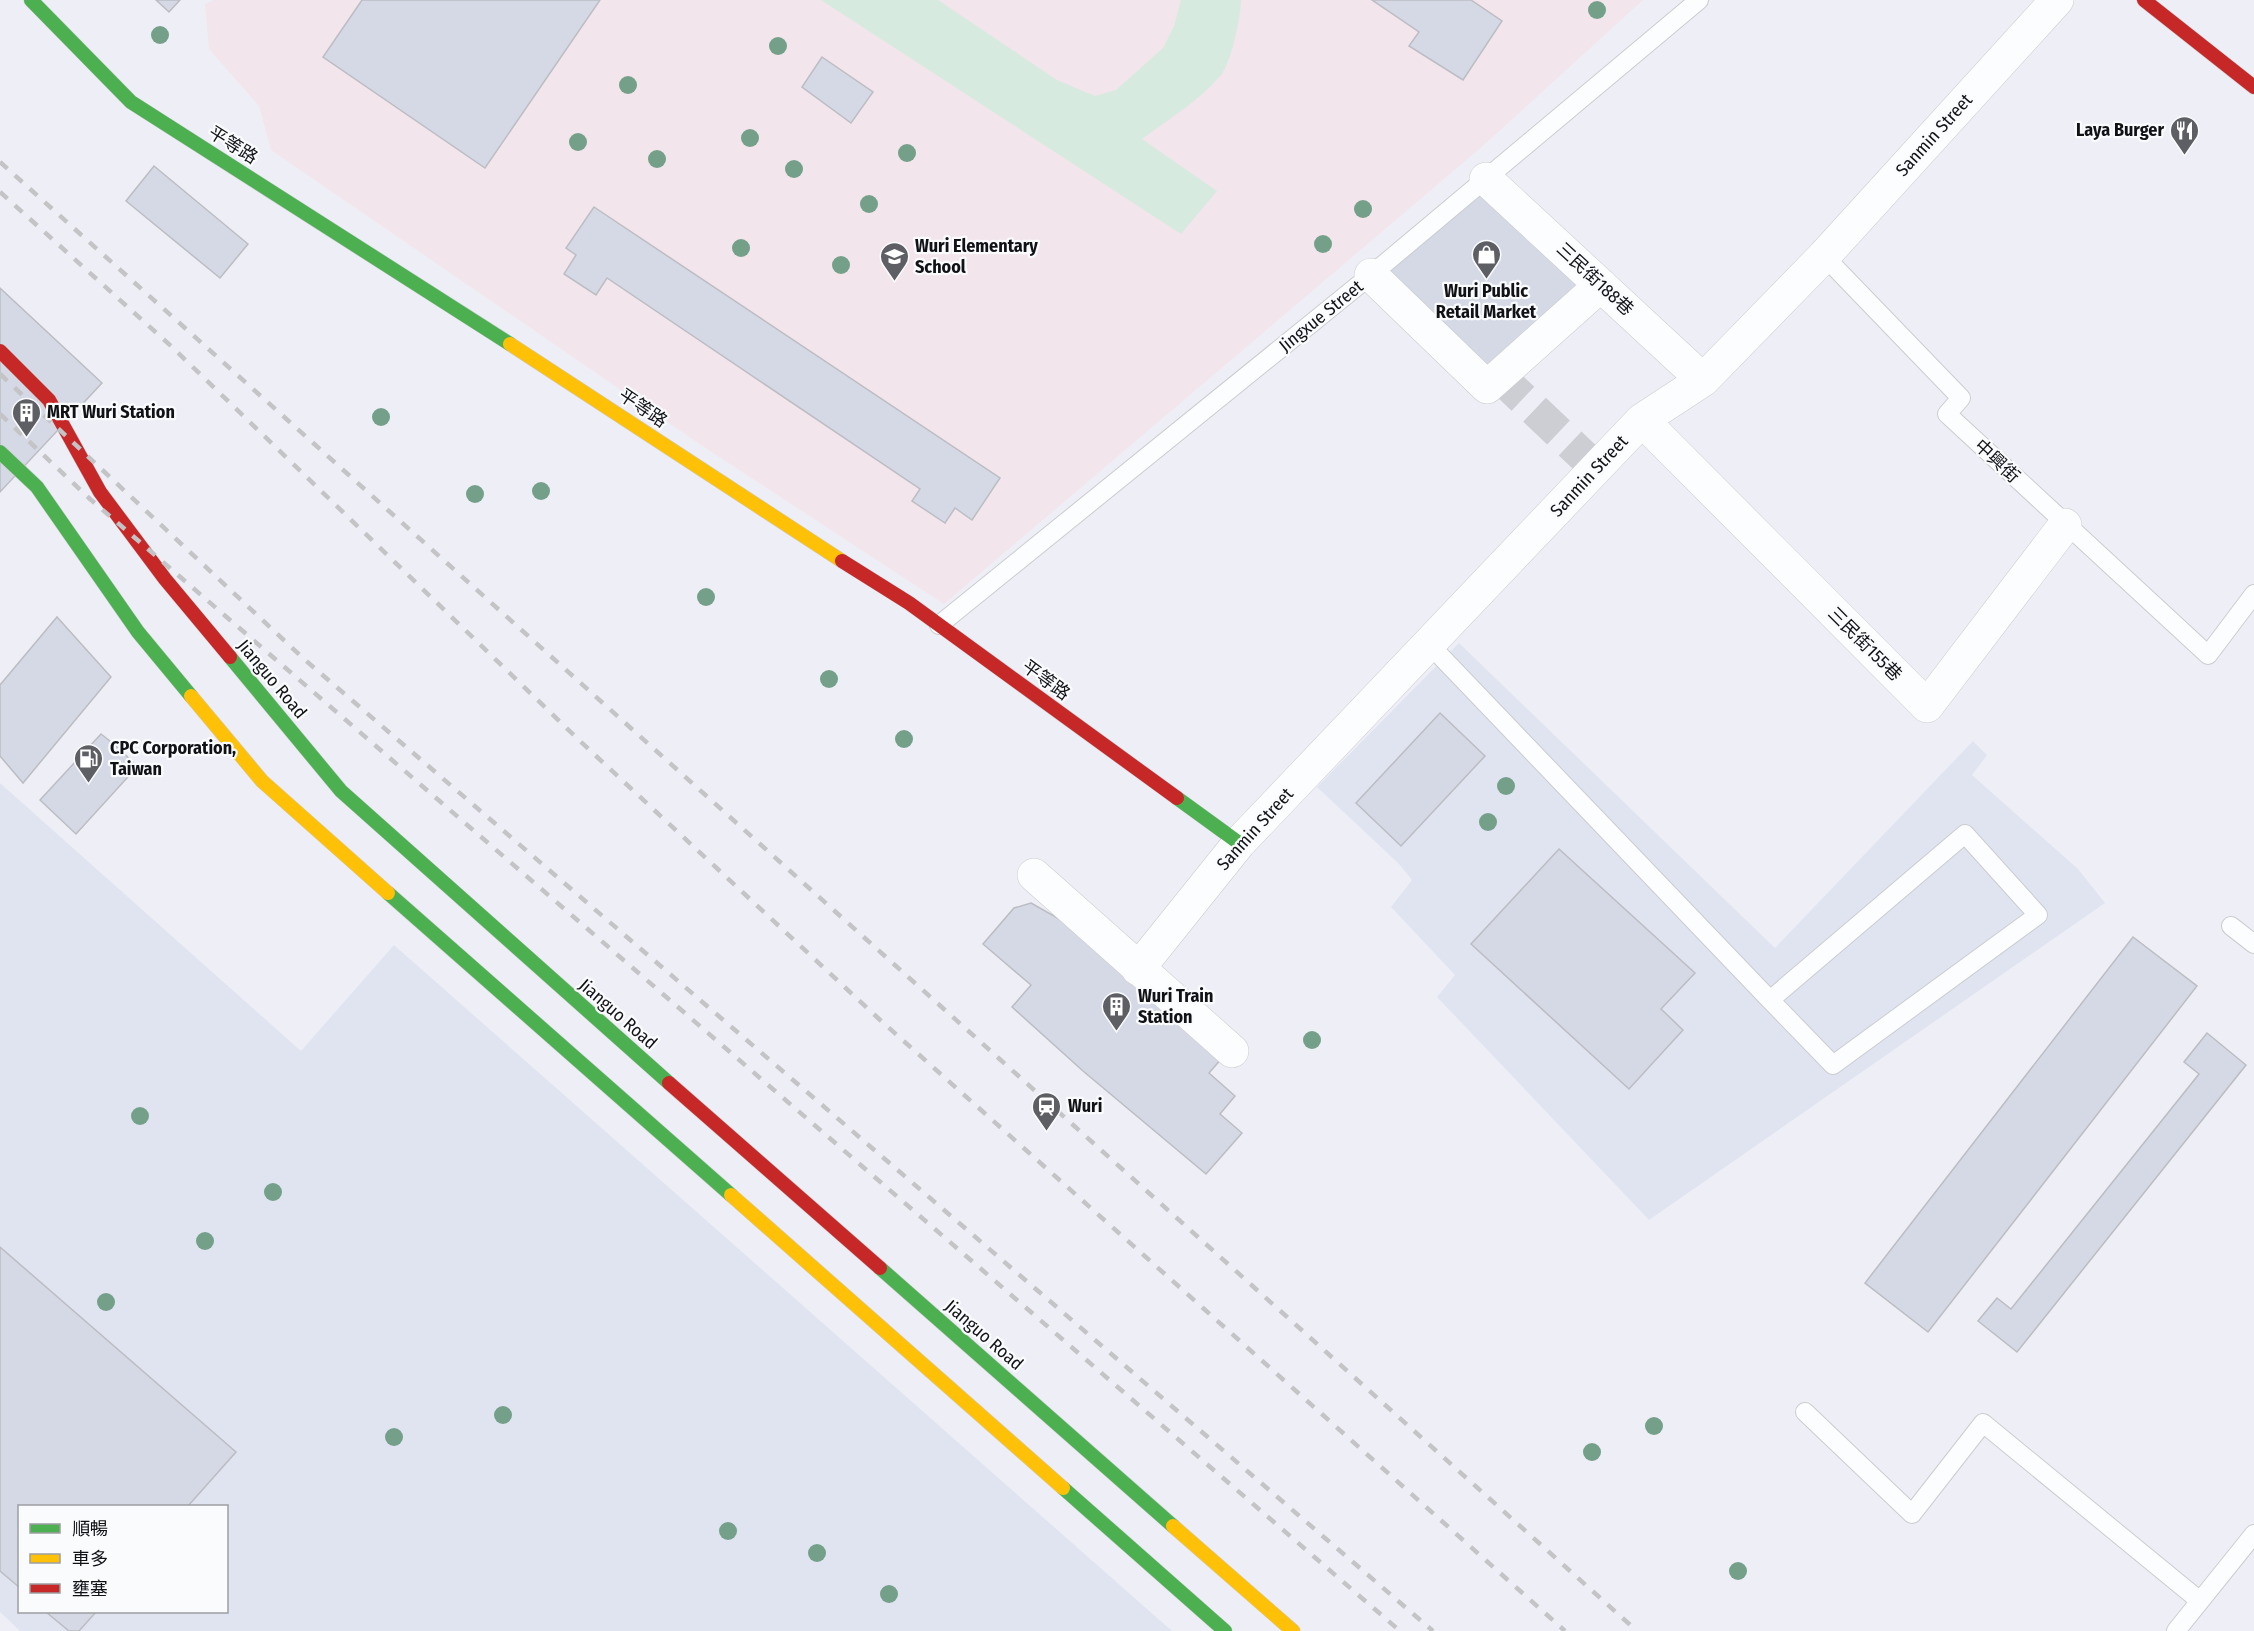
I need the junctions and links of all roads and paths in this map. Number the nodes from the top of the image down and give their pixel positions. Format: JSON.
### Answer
{"nodes":[{"id":1,"x":31,"y":0,"type":"edge"},
{"id":2,"x":1699,"y":0,"type":"edge"},
{"id":3,"x":2057,"y":0,"type":"edge"},
{"id":4,"x":2144,"y":0,"type":"edge"},
{"id":5,"x":2254,"y":87,"type":"edge"},
{"id":6,"x":1486,"y":179,"type":"junction"},
{"id":7,"x":1824,"y":256,"type":"junction"},
{"id":8,"x":1371,"y":275,"type":"junction"},
{"id":9,"x":1601,"y":285,"type":"junction"},
{"id":10,"x":0,"y":351,"type":"edge"},
{"id":11,"x":1703,"y":380,"type":"junction"},
{"id":12,"x":1642,"y":420,"type":"junction"},
{"id":13,"x":0,"y":452,"type":"edge"},
{"id":14,"x":2065,"y":525,"type":"junction"},
{"id":15,"x":2254,"y":594,"type":"edge"},
{"id":16,"x":939,"y":625,"type":"junction"},
{"id":17,"x":1430,"y":645,"type":"junction"},
{"id":18,"x":1239,"y":843,"type":"junction"},
{"id":19,"x":1034,"y":875,"type":"dead end"},
{"id":20,"x":2231,"y":926,"type":"dead end"},
{"id":21,"x":2254,"y":944,"type":"edge"},
{"id":22,"x":1138,"y":969,"type":"junction"},
{"id":23,"x":1770,"y":1000,"type":"junction"},
{"id":24,"x":1232,"y":1051,"type":"dead end"},
{"id":25,"x":1806,"y":1412,"type":"dead end"},
{"id":26,"x":2254,"y":1533,"type":"edge"},
{"id":27,"x":2200,"y":1601,"type":"junction"},
{"id":28,"x":1225,"y":1631,"type":"edge"},
{"id":29,"x":1293,"y":1631,"type":"edge"},
{"id":30,"x":2176,"y":1631,"type":"edge"}],
"edges":[{"from":1,"to":16,"type":"main road","name":"平等路"},
{"from":2,"to":6,"type":"lane","name":"Jingxue Street"},
{"from":3,"to":7,"type":"street","name":"Sanmin Street"},
{"from":4,"to":5,"type":"main road"},
{"from":6,"to":8,"type":"lane","name":"Jingxue Street"},
{"from":6,"to":9,"type":"street","name":"三民街188巷"},
{"from":7,"to":11,"type":"street","name":"Sanmin Street"},
{"from":7,"to":14,"type":"lane","name":"中興街"},
{"from":8,"to":9,"type":"street"},
{"from":8,"to":16,"type":"lane","name":"Jingxue Street"},
{"from":9,"to":11,"type":"street","name":"三民街188巷"},
{"from":10,"to":29,"type":"main road","name":"Jianguo Road"},
{"from":11,"to":12,"type":"street","name":"Sanmin Street"},
{"from":12,"to":14,"type":"street","name":"三民街155巷"},
{"from":12,"to":17,"type":"street","name":"Sanmin Street"},
{"from":13,"to":28,"type":"main road"},
{"from":14,"to":15,"type":"lane","name":"中興街"},
{"from":16,"to":18,"type":"main road","name":"平等路"},
{"from":17,"to":18,"type":"street","name":"Sanmin Street"},
{"from":17,"to":23,"type":"lane"},
{"from":18,"to":22,"type":"street","name":"Sanmin Street"},
{"from":19,"to":22,"type":"street"},
{"from":20,"to":21,"type":"lane"},
{"from":22,"to":24,"type":"street"},
{"from":23,"to":23,"type":"lane"},
{"from":25,"to":27,"type":"lane"},
{"from":26,"to":27,"type":"lane"},
{"from":27,"to":30,"type":"lane"}]}
